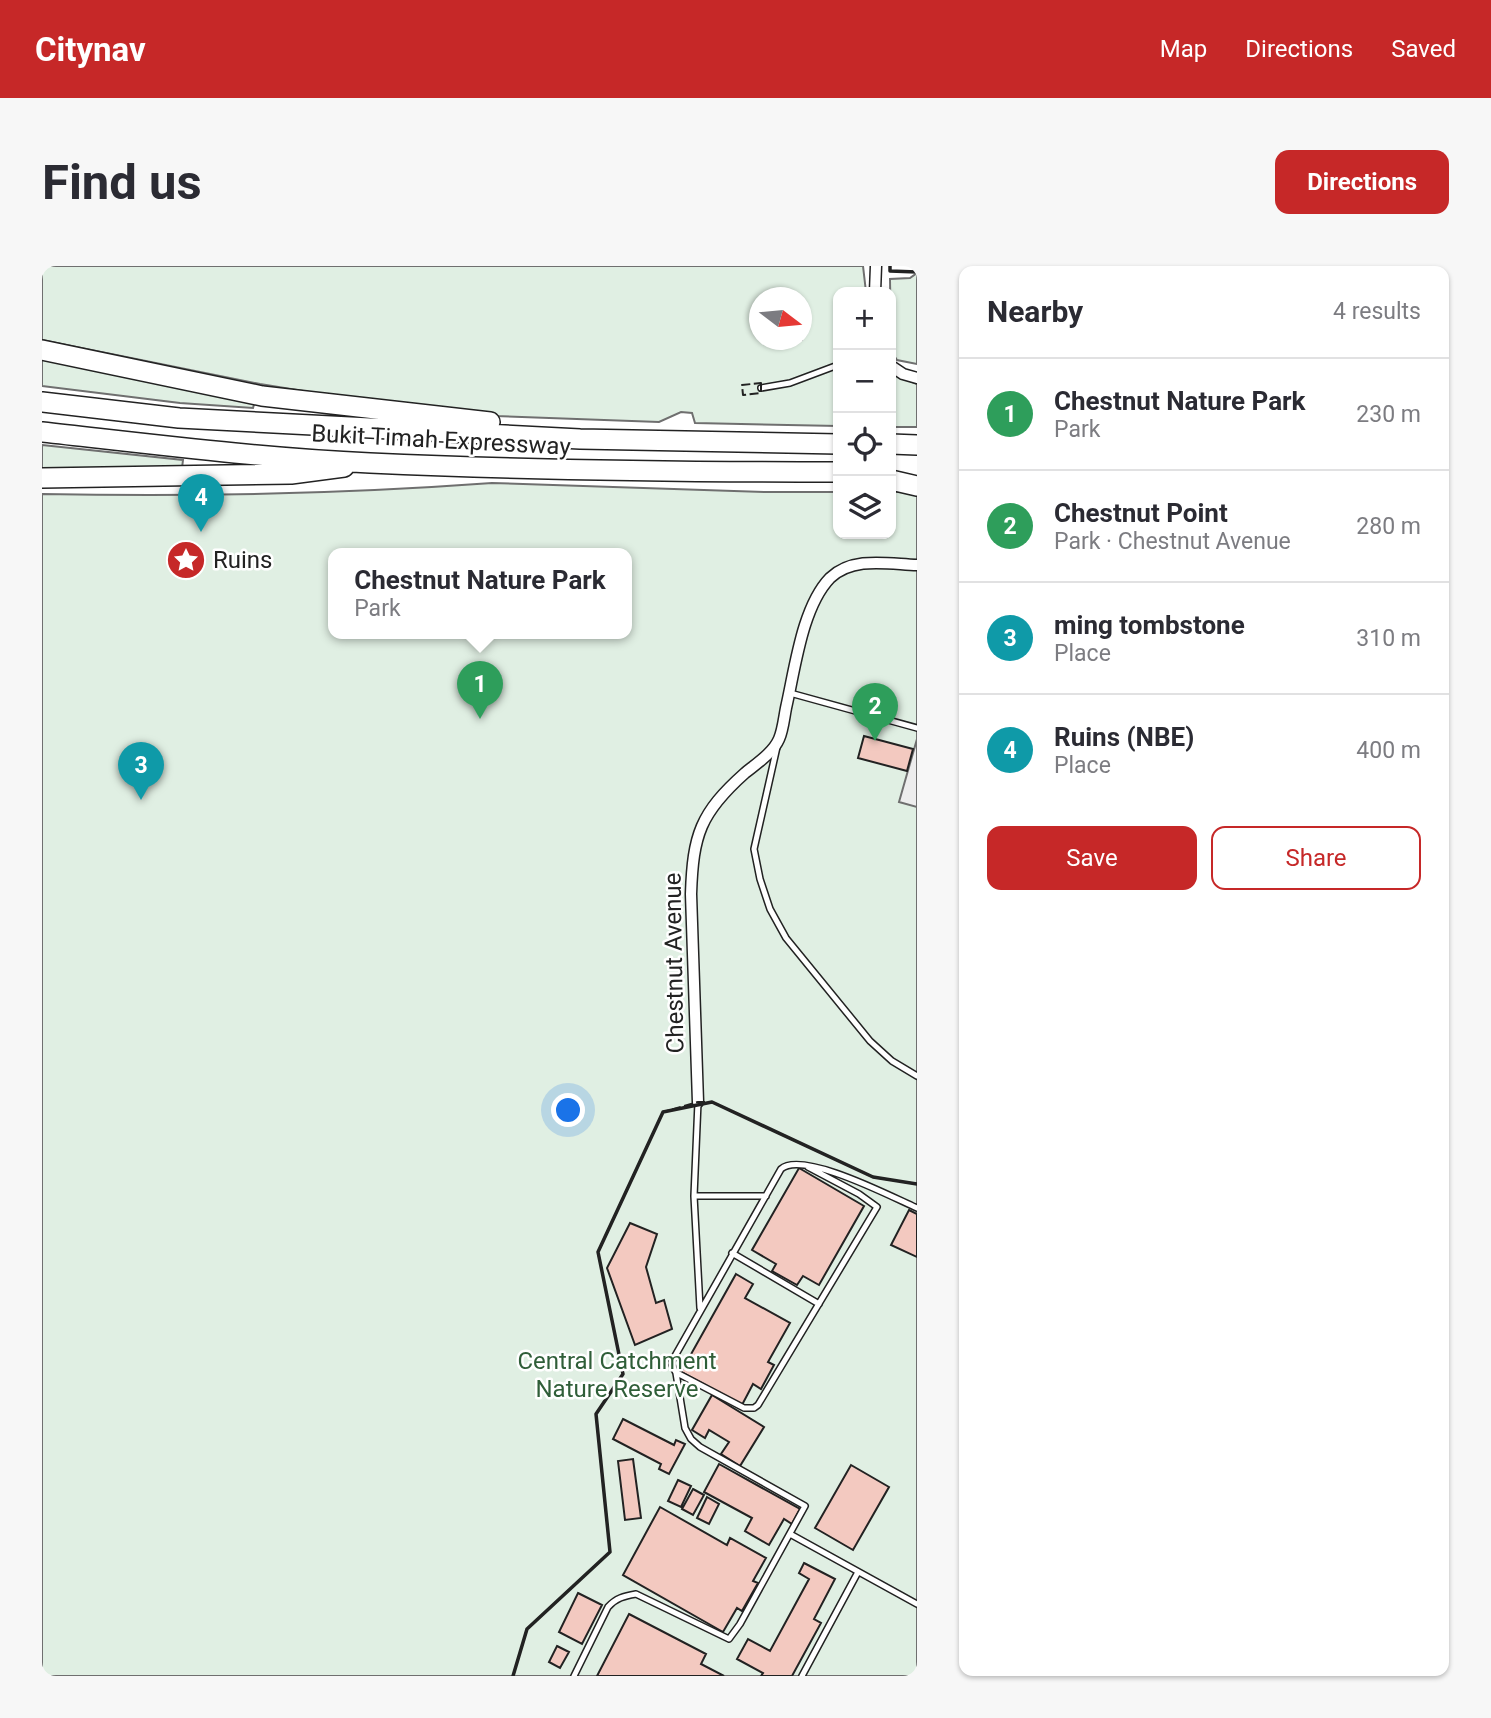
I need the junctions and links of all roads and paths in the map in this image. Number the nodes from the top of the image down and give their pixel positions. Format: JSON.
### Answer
{"nodes":[{"id":1,"x":876,"y":266,"type":"edge"},
{"id":2,"x":875,"y":287,"type":"edge"},
{"id":3,"x":42,"y":350,"type":"edge"},
{"id":4,"x":833,"y":367,"type":"edge"},
{"id":5,"x":896,"y":369,"type":"edge"},
{"id":6,"x":917,"y":378,"type":"edge"},
{"id":7,"x":761,"y":388,"type":"dead end"},
{"id":8,"x":42,"y":402,"type":"edge"},
{"id":9,"x":42,"y":432,"type":"edge"},
{"id":10,"x":580,"y":439,"type":"junction"},
{"id":11,"x":833,"y":444,"type":"edge"},
{"id":12,"x":896,"y":444,"type":"edge"},
{"id":13,"x":917,"y":445,"type":"edge"},
{"id":14,"x":369,"y":463,"type":"junction"},
{"id":15,"x":833,"y":472,"type":"edge"},
{"id":16,"x":896,"y":473,"type":"edge"},
{"id":17,"x":917,"y":473,"type":"edge"},
{"id":18,"x":42,"y":478,"type":"edge"},
{"id":19,"x":896,"y":481,"type":"edge"},
{"id":20,"x":917,"y":486,"type":"edge"},
{"id":21,"x":917,"y":565,"type":"edge"},
{"id":22,"x":790,"y":693,"type":"junction"},
{"id":23,"x":917,"y":728,"type":"edge"},
{"id":24,"x":779,"y":740,"type":"junction"},
{"id":25,"x":917,"y":1076,"type":"edge"},
{"id":26,"x":698,"y":1102,"type":"joint"},
{"id":27,"x":802,"y":1164,"type":"junction"},
{"id":28,"x":694,"y":1196,"type":"junction"},
{"id":29,"x":766,"y":1196,"type":"junction"},
{"id":30,"x":917,"y":1208,"type":"edge"},
{"id":31,"x":732,"y":1253,"type":"junction"},
{"id":32,"x":819,"y":1304,"type":"junction"},
{"id":33,"x":700,"y":1310,"type":"junction"},
{"id":34,"x":676,"y":1373,"type":"junction"},
{"id":35,"x":790,"y":1534,"type":"junction"},
{"id":36,"x":858,"y":1572,"type":"junction"},
{"id":37,"x":917,"y":1604,"type":"edge"},
{"id":38,"x":575,"y":1676,"type":"edge"},
{"id":39,"x":802,"y":1676,"type":"edge"}],
"edges":[{"from":1,"to":2,"type":"street"},
{"from":3,"to":10,"type":"highway"},
{"from":4,"to":7,"type":"lane"},
{"from":5,"to":6,"type":"street"},
{"from":8,"to":10,"type":"highway","name":"Bukit Timah Expressway"},
{"from":9,"to":14,"type":"highway","name":"Bukit Timah Expressway"},
{"from":10,"to":11,"type":"highway","name":"Bukit Timah Expressway"},
{"from":12,"to":13,"type":"highway"},
{"from":14,"to":15,"type":"highway","name":"Bukit Timah Expressway"},
{"from":14,"to":18,"type":"highway"},
{"from":16,"to":17,"type":"highway"},
{"from":19,"to":20,"type":"highway"},
{"from":21,"to":22,"type":"street"},
{"from":22,"to":23,"type":"lane"},
{"from":22,"to":24,"type":"street"},
{"from":24,"to":25,"type":"lane"},
{"from":24,"to":26,"type":"street","name":"Chestnut Avenue"},
{"from":26,"to":28,"type":"lane"},
{"from":27,"to":29,"type":"lane"},
{"from":27,"to":30,"type":"lane"},
{"from":27,"to":32,"type":"lane"},
{"from":28,"to":29,"type":"lane"},
{"from":28,"to":33,"type":"lane"},
{"from":29,"to":31,"type":"lane"},
{"from":31,"to":32,"type":"lane"},
{"from":31,"to":33,"type":"lane"},
{"from":32,"to":34,"type":"lane"},
{"from":33,"to":34,"type":"lane"},
{"from":34,"to":35,"type":"lane"},
{"from":35,"to":36,"type":"lane"},
{"from":35,"to":38,"type":"lane"},
{"from":36,"to":37,"type":"lane"},
{"from":36,"to":39,"type":"lane"}]}
